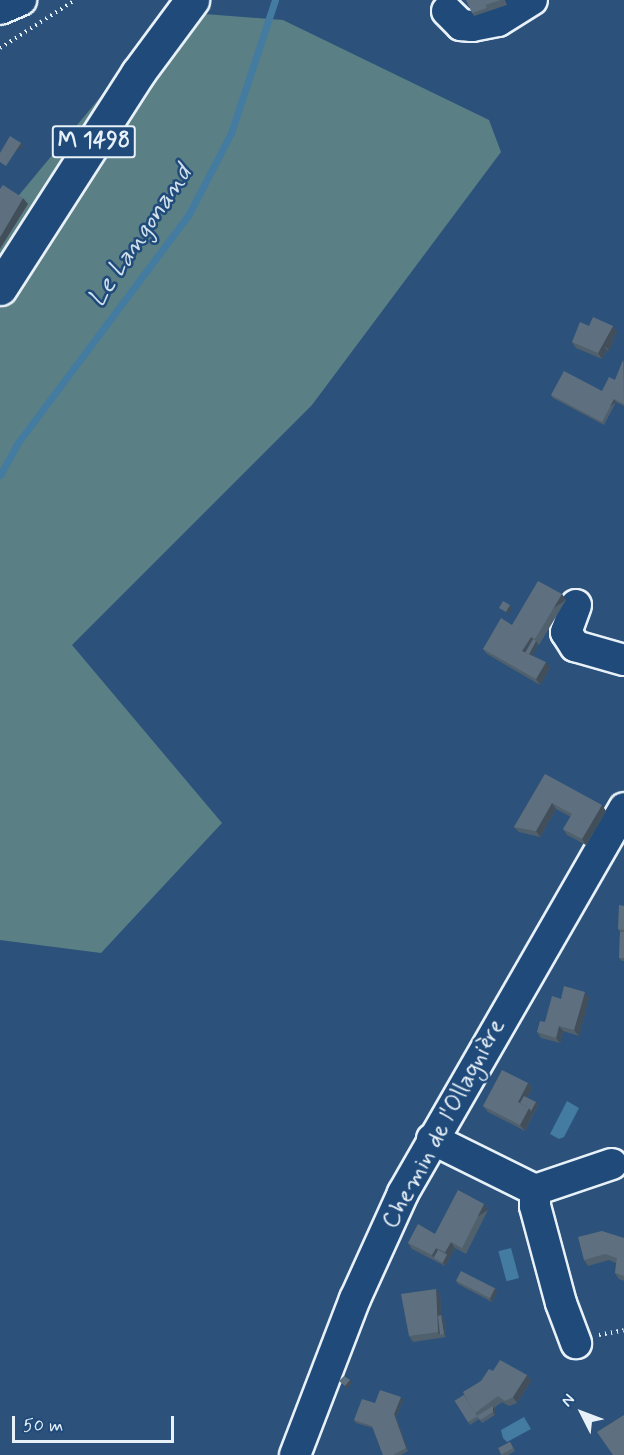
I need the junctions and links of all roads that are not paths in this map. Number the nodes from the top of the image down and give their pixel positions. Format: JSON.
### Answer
{"nodes":[{"id":1,"x":21,"y":0,"type":"edge"},
{"id":2,"x":192,"y":0,"type":"edge"},
{"id":3,"x":532,"y":0,"type":"edge"},
{"id":4,"x":0,"y":9,"type":"edge"},
{"id":5,"x":447,"y":11,"type":"dead end"},
{"id":6,"x":0,"y":288,"type":"edge"},
{"id":7,"x":576,"y":605,"type":"dead end"},
{"id":8,"x":624,"y":660,"type":"edge"},
{"id":9,"x":624,"y":808,"type":"edge"},
{"id":10,"x":432,"y":1139,"type":"junction"},
{"id":11,"x":612,"y":1164,"type":"dead end"},
{"id":12,"x":535,"y":1190,"type":"junction"},
{"id":13,"x":576,"y":1343,"type":"dead end"},
{"id":14,"x":295,"y":1455,"type":"edge"}],
"edges":[{"from":1,"to":4,"type":"street"},
{"from":2,"to":6,"type":"main road","number":"M 1498"},
{"from":3,"to":5,"type":"street"},
{"from":7,"to":8,"type":"street"},
{"from":9,"to":10,"type":"street","name":"Chemin de l'Ollagnière"},
{"from":10,"to":12,"type":"street"},
{"from":10,"to":14,"type":"street","name":"Chemin de l'Ollagnière"},
{"from":11,"to":12,"type":"street"},
{"from":12,"to":13,"type":"street"}]}
